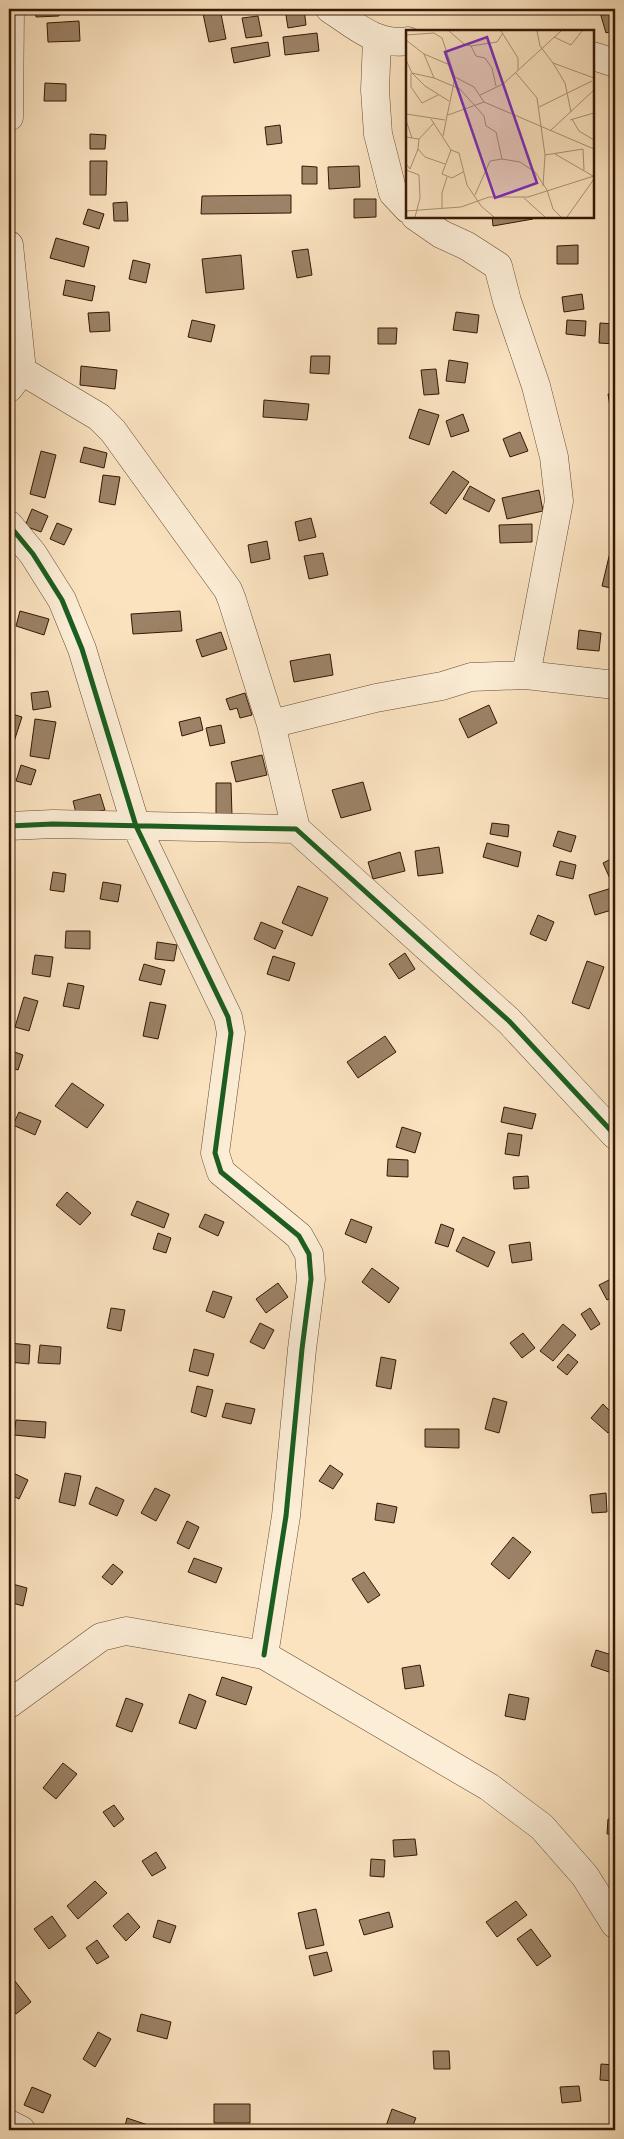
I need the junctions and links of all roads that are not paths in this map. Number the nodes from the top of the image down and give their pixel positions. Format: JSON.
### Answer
{"nodes":[{"id":1,"x":10,"y":9,"type":"edge"},
{"id":2,"x":330,"y":9,"type":"edge"},
{"id":3,"x":377,"y":39,"type":"junction"},
{"id":4,"x":406,"y":41,"type":"edge"},
{"id":5,"x":594,"y":56,"type":"edge"},
{"id":6,"x":615,"y":62,"type":"edge"},
{"id":7,"x":9,"y":117,"type":"edge"},
{"id":8,"x":406,"y":206,"type":"edge"},
{"id":9,"x":418,"y":218,"type":"edge"},
{"id":10,"x":9,"y":245,"type":"edge"},
{"id":11,"x":15,"y":379,"type":"edge"},
{"id":12,"x":9,"y":525,"type":"edge"},
{"id":13,"x":526,"y":675,"type":"junction"},
{"id":14,"x":615,"y":685,"type":"edge"},
{"id":15,"x":271,"y":724,"type":"junction"},
{"id":16,"x":9,"y":826,"type":"edge"},
{"id":17,"x":136,"y":826,"type":"junction"},
{"id":18,"x":296,"y":830,"type":"junction"},
{"id":19,"x":615,"y":1135,"type":"edge"},
{"id":20,"x":264,"y":1655,"type":"junction"},
{"id":21,"x":9,"y":1704,"type":"edge"},
{"id":22,"x":615,"y":1924,"type":"edge"},
{"id":23,"x":9,"y":2124,"type":"edge"},
{"id":24,"x":21,"y":2130,"type":"edge"}],
"edges":[{"from":1,"to":7,"type":"street"},
{"from":2,"to":3,"type":"street"},
{"from":3,"to":4,"type":"street"},
{"from":3,"to":8,"type":"street"},
{"from":5,"to":6,"type":"street"},
{"from":9,"to":13,"type":"street"},
{"from":10,"to":11,"type":"street"},
{"from":11,"to":15,"type":"street"},
{"from":12,"to":17,"type":"street"},
{"from":13,"to":14,"type":"street"},
{"from":13,"to":15,"type":"street"},
{"from":15,"to":18,"type":"street"},
{"from":16,"to":17,"type":"street"},
{"from":17,"to":18,"type":"street"},
{"from":17,"to":20,"type":"street"},
{"from":18,"to":19,"type":"street"},
{"from":20,"to":21,"type":"street"},
{"from":20,"to":22,"type":"street"},
{"from":23,"to":24,"type":"street"}]}
